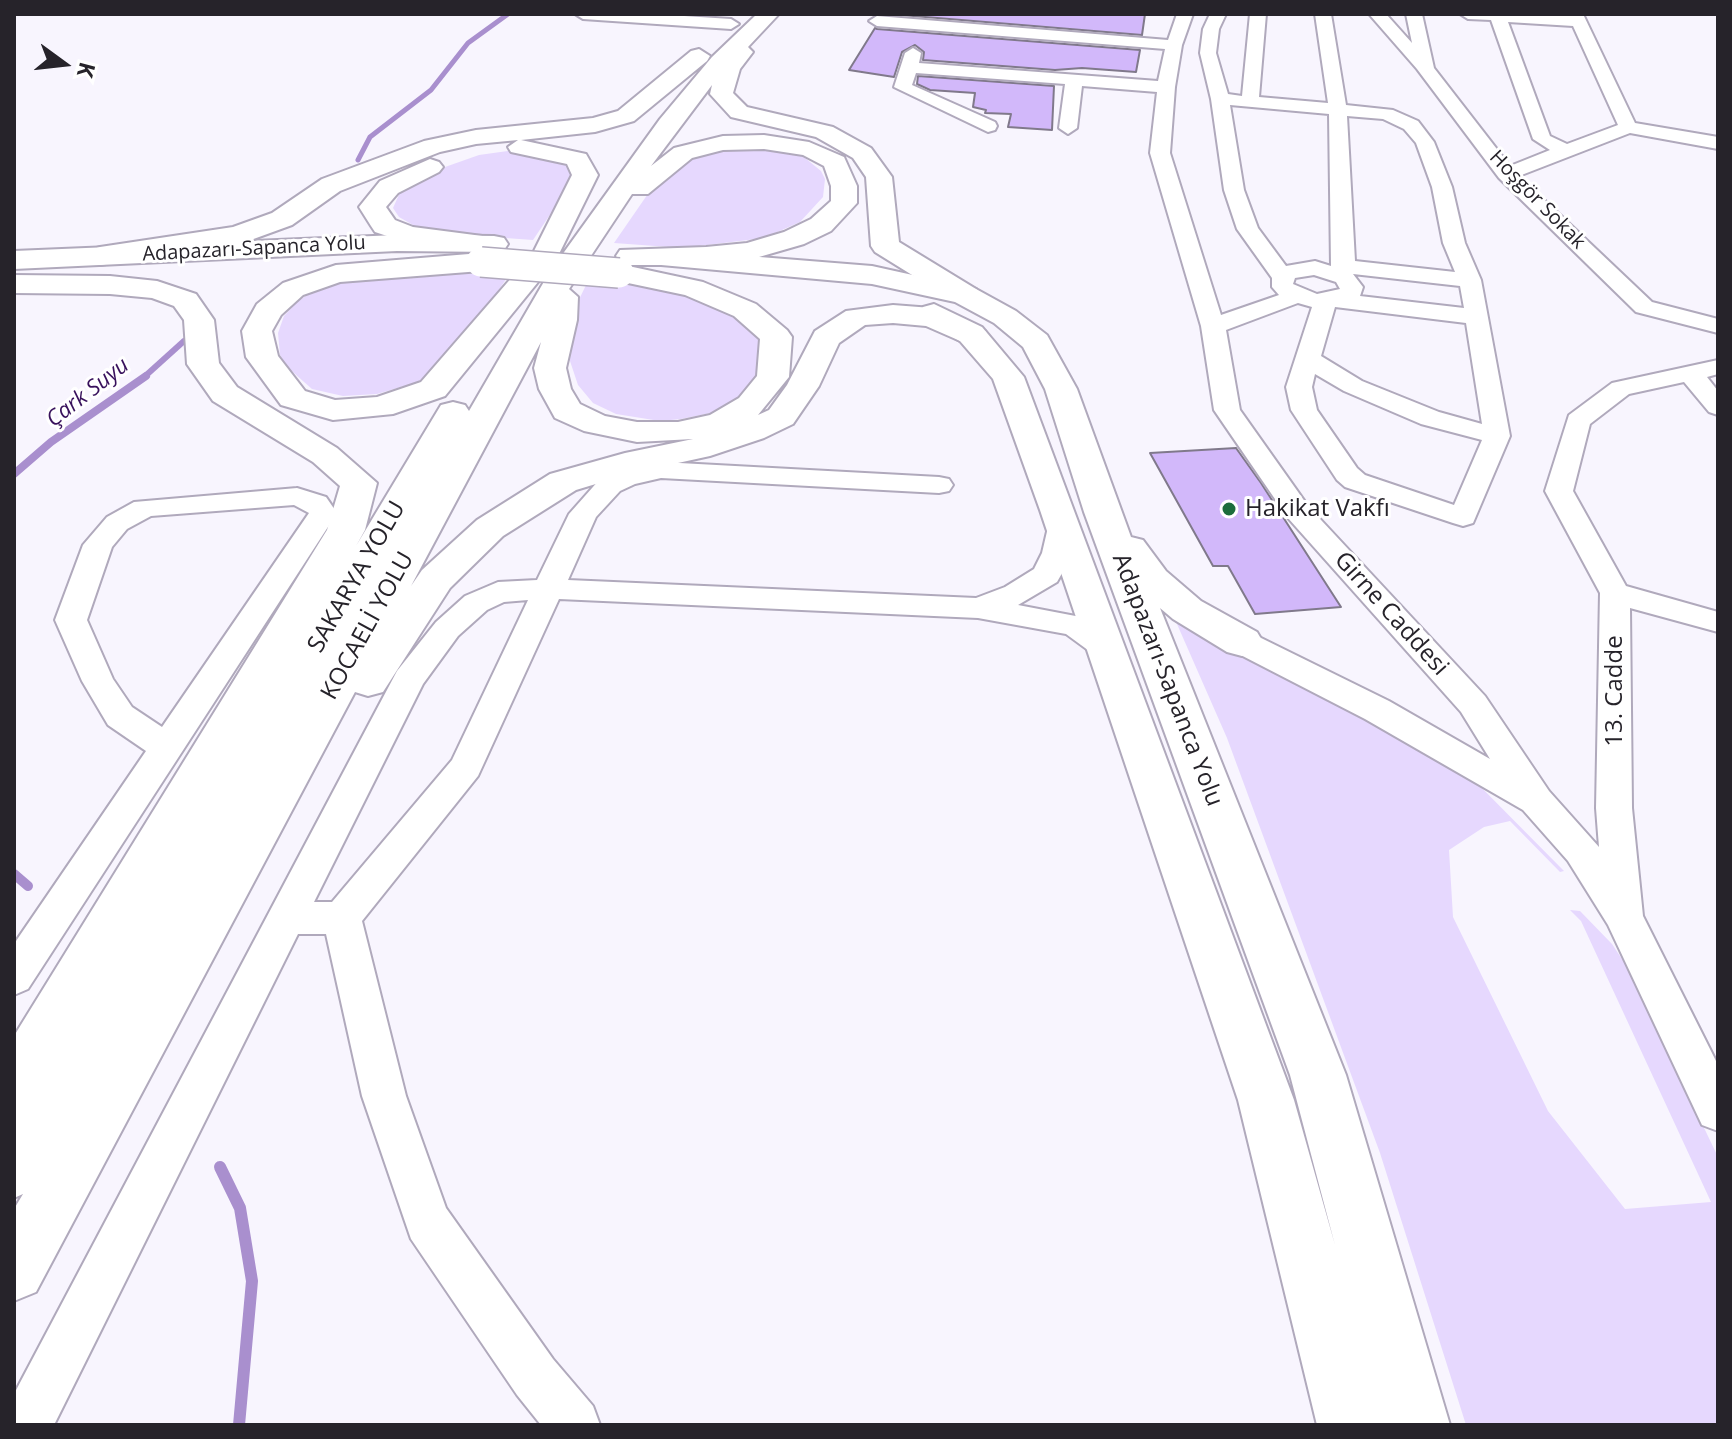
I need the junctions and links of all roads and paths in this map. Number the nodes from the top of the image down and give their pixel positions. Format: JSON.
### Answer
{"nodes":[{"id":1,"x":583,"y":14,"type":"edge"},
{"id":2,"x":1024,"y":14,"type":"edge"},
{"id":3,"x":1185,"y":14,"type":"edge"},
{"id":4,"x":1218,"y":14,"type":"edge"},
{"id":5,"x":1258,"y":14,"type":"edge"},
{"id":6,"x":1323,"y":14,"type":"edge"},
{"id":7,"x":1377,"y":14,"type":"edge"},
{"id":8,"x":1414,"y":14,"type":"edge"},
{"id":9,"x":1468,"y":14,"type":"edge"},
{"id":10,"x":1498,"y":15,"type":"edge"},
{"id":11,"x":1577,"y":18,"type":"edge"},
{"id":12,"x":929,"y":19,"type":"edge"},
{"id":13,"x":877,"y":21,"type":"dead end"},
{"id":14,"x":745,"y":23,"type":"edge"},
{"id":15,"x":1012,"y":31,"type":"junction"},
{"id":16,"x":1174,"y":45,"type":"junction"},
{"id":17,"x":908,"y":67,"type":"junction"},
{"id":18,"x":1426,"y":69,"type":"junction"},
{"id":19,"x":1074,"y":79,"type":"junction"},
{"id":20,"x":1166,"y":87,"type":"junction"},
{"id":21,"x":1220,"y":99,"type":"junction"},
{"id":22,"x":1250,"y":101,"type":"junction"},
{"id":23,"x":1338,"y":109,"type":"junction"},
{"id":24,"x":988,"y":126,"type":"dead end"},
{"id":25,"x":1628,"y":127,"type":"junction"},
{"id":26,"x":1068,"y":128,"type":"dead end"},
{"id":27,"x":1718,"y":143,"type":"edge"},
{"id":28,"x":1565,"y":150,"type":"junction"},
{"id":29,"x":1506,"y":174,"type":"junction"},
{"id":30,"x":488,"y":253,"type":"junction"},
{"id":31,"x":100,"y":256,"type":"junction"},
{"id":32,"x":559,"y":256,"type":"junction"},
{"id":33,"x":14,"y":260,"type":"edge"},
{"id":34,"x":625,"y":264,"type":"junction"},
{"id":35,"x":1340,"y":270,"type":"junction"},
{"id":36,"x":1282,"y":276,"type":"junction"},
{"id":37,"x":1470,"y":280,"type":"junction"},
{"id":38,"x":14,"y":282,"type":"edge"},
{"id":39,"x":965,"y":295,"type":"junction"},
{"id":40,"x":1297,"y":296,"type":"junction"},
{"id":41,"x":1330,"y":301,"type":"junction"},
{"id":42,"x":1476,"y":317,"type":"junction"},
{"id":43,"x":1213,"y":326,"type":"junction"},
{"id":44,"x":1718,"y":326,"type":"edge"},
{"id":45,"x":974,"y":338,"type":"junction"},
{"id":46,"x":1306,"y":358,"type":"junction"},
{"id":47,"x":1704,"y":370,"type":"edge"},
{"id":48,"x":1718,"y":407,"type":"edge"},
{"id":49,"x":1497,"y":436,"type":"junction"},
{"id":50,"x":939,"y":485,"type":"dead end"},
{"id":51,"x":1083,"y":517,"type":"junction"},
{"id":52,"x":548,"y":590,"type":"junction"},
{"id":53,"x":1615,"y":593,"type":"junction"},
{"id":54,"x":978,"y":608,"type":"junction"},
{"id":55,"x":1718,"y":622,"type":"edge"},
{"id":56,"x":1242,"y":642,"type":"joint"},
{"id":57,"x":1107,"y":648,"type":"junction"},
{"id":58,"x":166,"y":747,"type":"junction"},
{"id":59,"x":1536,"y":801,"type":"junction"},
{"id":60,"x":1623,"y":916,"type":"junction"},
{"id":61,"x":285,"y":918,"type":"junction"},
{"id":62,"x":342,"y":918,"type":"junction"},
{"id":63,"x":192,"y":947,"type":"junction"},
{"id":64,"x":14,"y":977,"type":"edge"},
{"id":65,"x":14,"y":1086,"type":"edge"},
{"id":66,"x":1718,"y":1110,"type":"edge"},
{"id":67,"x":14,"y":1169,"type":"edge"},
{"id":68,"x":14,"y":1270,"type":"edge"},
{"id":69,"x":26,"y":1425,"type":"edge"},
{"id":70,"x":574,"y":1425,"type":"edge"},
{"id":71,"x":1351,"y":1425,"type":"edge"},
{"id":72,"x":1416,"y":1425,"type":"edge"}],
"edges":[{"from":1,"to":14,"type":"street"},
{"from":2,"to":15,"type":"street"},
{"from":3,"to":16,"type":"street","name":"Girne Caddesi"},
{"from":4,"to":21,"type":"street"},
{"from":5,"to":22,"type":"street"},
{"from":6,"to":23,"type":"street"},
{"from":7,"to":18,"type":"street"},
{"from":8,"to":18,"type":"street","name":"Hoşgör Sokak"},
{"from":9,"to":10,"type":"street"},
{"from":10,"to":11,"type":"street"},
{"from":10,"to":28,"type":"street"},
{"from":11,"to":25,"type":"street"},
{"from":12,"to":13,"type":"street"},
{"from":12,"to":15,"type":"street"},
{"from":12,"to":17,"type":"street"},
{"from":14,"to":31,"type":"main road"},
{"from":14,"to":32,"type":"main road","name":"KOCAELİ YOLU"},
{"from":14,"to":32,"type":"main road","name":"SAKARYA YOLU"},
{"from":14,"to":39,"type":"main road"},
{"from":15,"to":16,"type":"street"},
{"from":16,"to":20,"type":"street","name":"Girne Caddesi"},
{"from":17,"to":19,"type":"street"},
{"from":17,"to":24,"type":"street"},
{"from":18,"to":29,"type":"street","name":"Hoşgör Sokak"},
{"from":19,"to":20,"type":"street"},
{"from":19,"to":26,"type":"street"},
{"from":20,"to":43,"type":"street","name":"Girne Caddesi"},
{"from":21,"to":22,"type":"street"},
{"from":21,"to":36,"type":"street"},
{"from":22,"to":23,"type":"street"},
{"from":23,"to":35,"type":"street"},
{"from":23,"to":37,"type":"street"},
{"from":25,"to":27,"type":"street"},
{"from":25,"to":28,"type":"street"},
{"from":28,"to":29,"type":"street"},
{"from":29,"to":44,"type":"street","name":"Hoşgör Sokak"},
{"from":30,"to":31,"type":"main road","name":"Adapazarı-Sapanca Yolu"},
{"from":30,"to":32,"type":"main road"},
{"from":30,"to":32,"type":"main road"},
{"from":30,"to":34,"type":"main road","bridge":true},
{"from":30,"to":38,"type":"main road","name":"Adapazarı-Sapanca Yolu"},
{"from":31,"to":33,"type":"main road","name":"Adapazarı-Sapanca Yolu"},
{"from":32,"to":34,"type":"main road"},
{"from":32,"to":34,"type":"main road"},
{"from":32,"to":63,"type":"main road","name":"KOCAELİ YOLU"},
{"from":32,"to":67,"type":"main road","name":"SAKARYA YOLU"},
{"from":34,"to":39,"type":"main road","name":"Adapazarı-Sapanca Yolu"},
{"from":34,"to":45,"type":"main road","name":"Adapazarı-Sapanca Yolu"},
{"from":35,"to":36,"type":"street"},
{"from":35,"to":37,"type":"street"},
{"from":35,"to":41,"type":"street"},
{"from":36,"to":40,"type":"street"},
{"from":37,"to":42,"type":"street"},
{"from":38,"to":65,"type":"main road"},
{"from":39,"to":51,"type":"main road","name":"Adapazarı-Sapanca Yolu"},
{"from":40,"to":41,"type":"street"},
{"from":40,"to":43,"type":"street"},
{"from":41,"to":42,"type":"street"},
{"from":41,"to":46,"type":"street"},
{"from":42,"to":49,"type":"street"},
{"from":43,"to":59,"type":"street","name":"Girne Caddesi"},
{"from":45,"to":51,"type":"main road","name":"Adapazarı-Sapanca Yolu"},
{"from":45,"to":63,"type":"main road"},
{"from":46,"to":49,"type":"street"},
{"from":46,"to":49,"type":"street"},
{"from":47,"to":48,"type":"street"},
{"from":47,"to":53,"type":"street","name":"13. Cadde"},
{"from":50,"to":52,"type":"street"},
{"from":51,"to":54,"type":"street"},
{"from":51,"to":56,"type":"main road"},
{"from":51,"to":57,"type":"main road","name":"Adapazarı-Sapanca Yolu"},
{"from":51,"to":72,"type":"main road","name":"Adapazarı-Sapanca Yolu"},
{"from":52,"to":54,"type":"street"},
{"from":52,"to":61,"type":"street"},
{"from":52,"to":62,"type":"street"},
{"from":53,"to":55,"type":"street"},
{"from":53,"to":60,"type":"street","name":"13. Cadde"},
{"from":54,"to":57,"type":"street"},
{"from":56,"to":59,"type":"street"},
{"from":57,"to":71,"type":"main road","name":"Adapazarı-Sapanca Yolu"},
{"from":58,"to":58,"type":"street"},
{"from":58,"to":64,"type":"street"},
{"from":59,"to":60,"type":"street","name":"Girne Caddesi"},
{"from":60,"to":66,"type":"street","name":"13. Cadde"},
{"from":61,"to":62,"type":"street"},
{"from":61,"to":69,"type":"street"},
{"from":62,"to":70,"type":"street"},
{"from":63,"to":68,"type":"main road","name":"KOCAELİ YOLU"}]}
